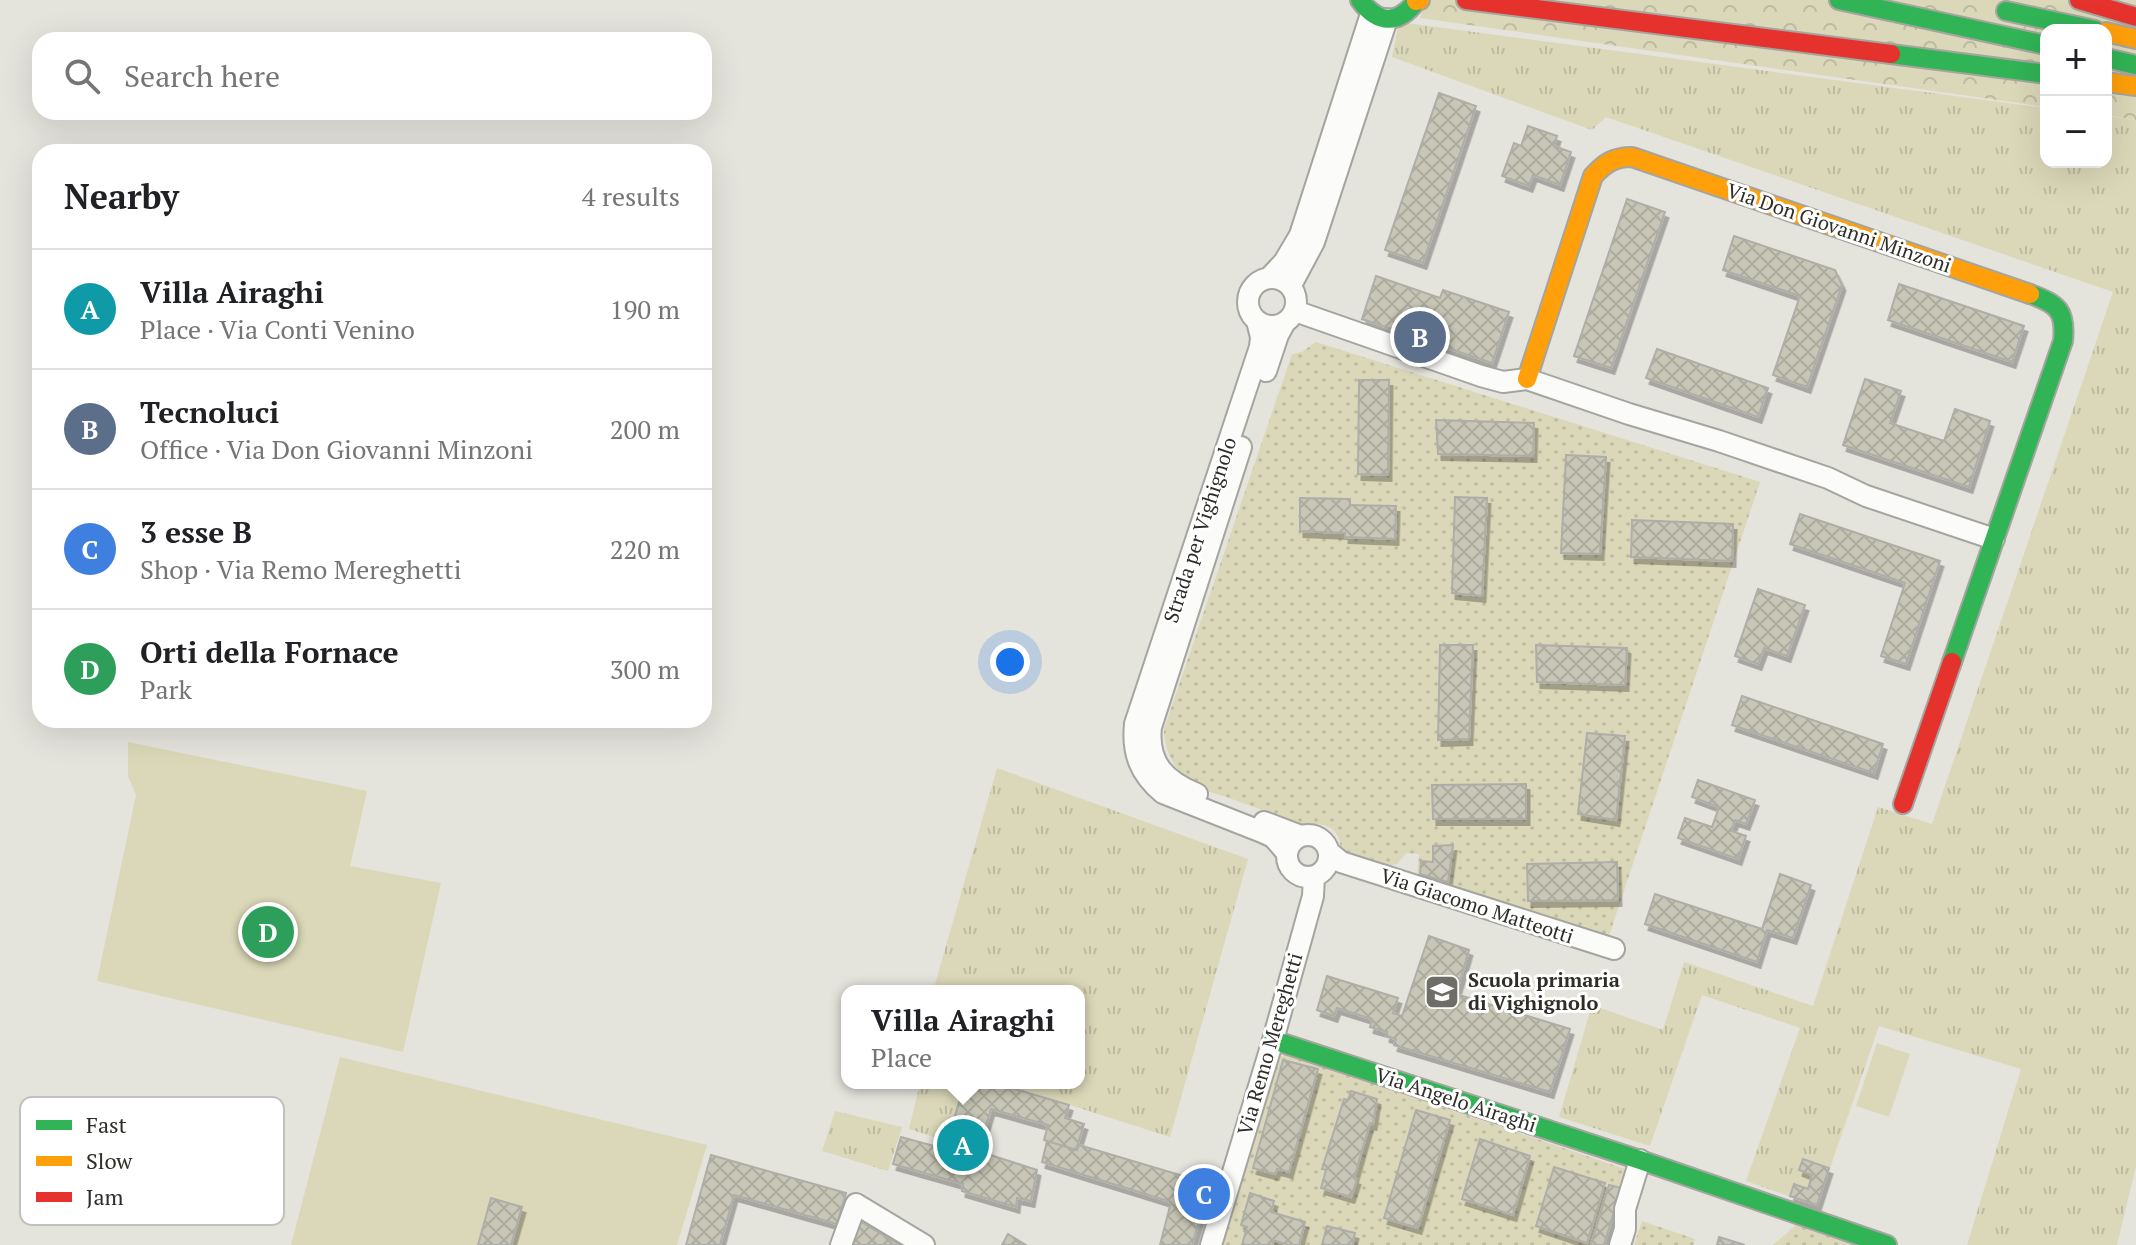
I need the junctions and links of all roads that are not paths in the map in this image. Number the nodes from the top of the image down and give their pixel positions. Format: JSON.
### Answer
{"nodes":[{"id":1,"x":1418,"y":0,"type":"edge"},
{"id":2,"x":1466,"y":0,"type":"edge"},
{"id":3,"x":1839,"y":0,"type":"edge"},
{"id":4,"x":2079,"y":0,"type":"edge"},
{"id":5,"x":1986,"y":7,"type":"dead end"},
{"id":6,"x":1373,"y":11,"type":"edge"},
{"id":7,"x":2136,"y":17,"type":"edge"},
{"id":8,"x":2067,"y":24,"type":"edge"},
{"id":9,"x":2112,"y":33,"type":"edge"},
{"id":10,"x":2136,"y":39,"type":"edge"},
{"id":11,"x":2040,"y":44,"type":"edge"},
{"id":12,"x":2112,"y":59,"type":"edge"},
{"id":13,"x":2136,"y":65,"type":"edge"},
{"id":14,"x":2040,"y":73,"type":"edge"},
{"id":15,"x":2112,"y":83,"type":"edge"},
{"id":16,"x":2136,"y":86,"type":"edge"},
{"id":17,"x":1270,"y":277,"type":"junction"},
{"id":18,"x":1291,"y":285,"type":"junction"},
{"id":19,"x":1289,"y":317,"type":"junction"},
{"id":20,"x":1257,"y":321,"type":"junction"},
{"id":21,"x":1527,"y":379,"type":"junction"},
{"id":22,"x":1994,"y":539,"type":"junction"},
{"id":23,"x":1142,"y":738,"type":"junction"},
{"id":24,"x":1903,"y":804,"type":"dead end"},
{"id":25,"x":1301,"y":836,"type":"junction"},
{"id":26,"x":1287,"y":853,"type":"junction"},
{"id":27,"x":1322,"y":870,"type":"junction"},
{"id":28,"x":1614,"y":949,"type":"dead end"},
{"id":29,"x":1273,"y":1040,"type":"junction"},
{"id":30,"x":1640,"y":1160,"type":"junction"},
{"id":31,"x":841,"y":1245,"type":"edge"},
{"id":32,"x":924,"y":1245,"type":"edge"},
{"id":33,"x":1211,"y":1245,"type":"edge"},
{"id":34,"x":1620,"y":1245,"type":"edge"},
{"id":35,"x":1887,"y":1245,"type":"edge"}],
"edges":[{"from":1,"to":6,"type":"main road"},
{"from":2,"to":14,"type":"main road"},
{"from":3,"to":11,"type":"main road"},
{"from":4,"to":7,"type":"main road"},
{"from":5,"to":8,"type":"main road"},
{"from":6,"to":17,"type":"street"},
{"from":6,"to":18,"type":"street"},
{"from":9,"to":10,"type":"main road"},
{"from":12,"to":13,"type":"main road"},
{"from":15,"to":16,"type":"main road"},
{"from":17,"to":18,"type":"street"},
{"from":17,"to":20,"type":"street"},
{"from":18,"to":19,"type":"street"},
{"from":19,"to":20,"type":"street"},
{"from":19,"to":21,"type":"street"},
{"from":19,"to":23,"type":"street","name":"Strada per Vighignolo"},
{"from":20,"to":23,"type":"street","name":"Strada per Vighignolo"},
{"from":21,"to":22,"type":"street"},
{"from":21,"to":22,"type":"main road","name":"Via Don Giovanni Minzoni"},
{"from":22,"to":24,"type":"main road","name":"Via Don Giovanni Minzoni"},
{"from":23,"to":25,"type":"street"},
{"from":23,"to":26,"type":"street"},
{"from":25,"to":26,"type":"street"},
{"from":25,"to":27,"type":"street"},
{"from":26,"to":27,"type":"street"},
{"from":27,"to":28,"type":"street","name":"Via Giacomo Matteotti"},
{"from":27,"to":29,"type":"street","name":"Via Remo Mereghetti"},
{"from":29,"to":30,"type":"main road","name":"Via Angelo Airaghi"},
{"from":29,"to":33,"type":"street","name":"Via Remo Mereghetti"},
{"from":30,"to":34,"type":"street"},
{"from":30,"to":35,"type":"main road","name":"Via Angelo Airaghi"},
{"from":31,"to":32,"type":"street"}]}
